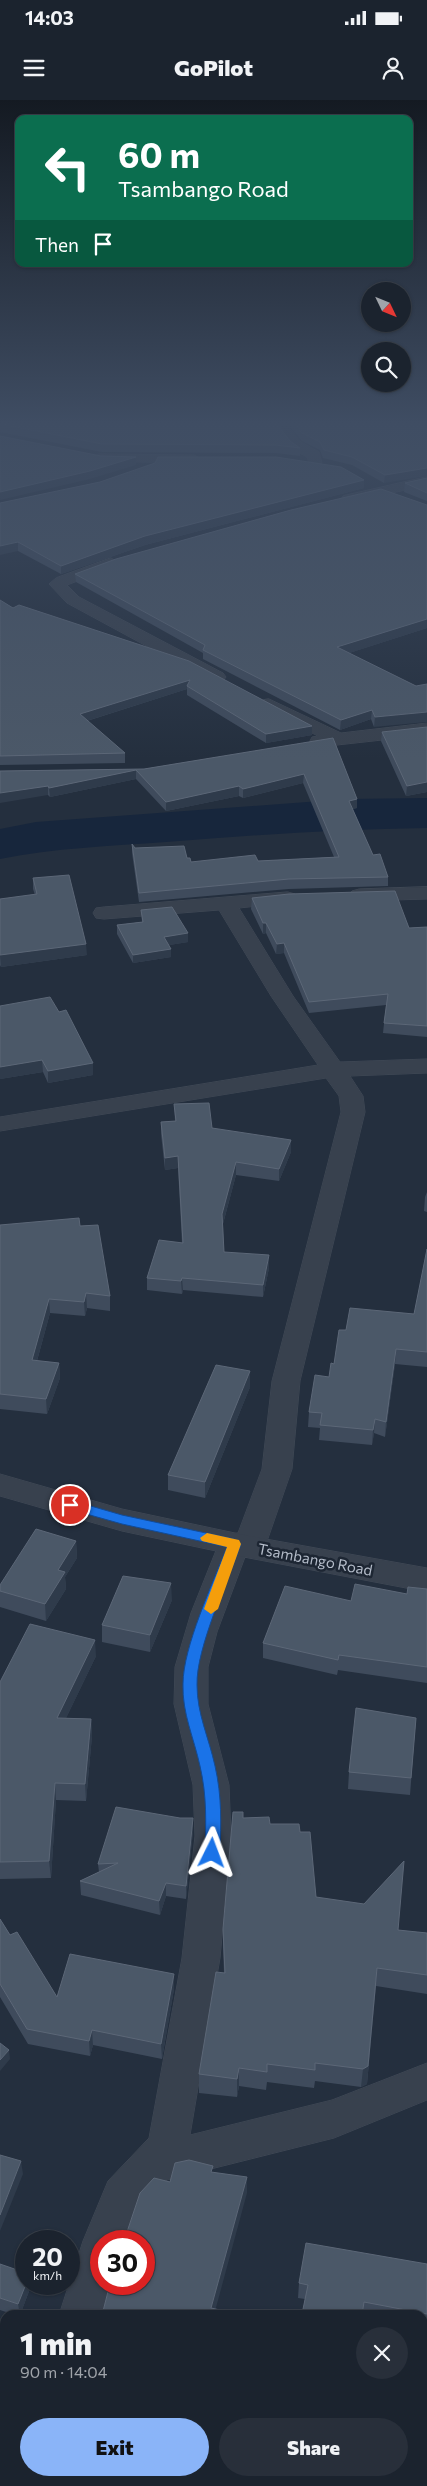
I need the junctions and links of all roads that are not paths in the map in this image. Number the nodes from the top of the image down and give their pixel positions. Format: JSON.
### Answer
{"nodes":[{"id":1,"x":130,"y":558,"type":"edge"},
{"id":2,"x":232,"y":685,"type":"edge"},
{"id":3,"x":258,"y":698,"type":"edge"},
{"id":4,"x":427,"y":729,"type":"edge"},
{"id":5,"x":337,"y":738,"type":"junction"},
{"id":6,"x":298,"y":744,"type":"edge"},
{"id":7,"x":427,"y":894,"type":"edge"},
{"id":8,"x":339,"y":896,"type":"edge"},
{"id":9,"x":309,"y":897,"type":"edge"},
{"id":10,"x":225,"y":903,"type":"junction"},
{"id":11,"x":104,"y":913,"type":"dead end"},
{"id":12,"x":427,"y":1066,"type":"edge"},
{"id":13,"x":331,"y":1070,"type":"junction"},
{"id":14,"x":0,"y":1124,"type":"edge"},
{"id":15,"x":0,"y":1485,"type":"edge"},
{"id":16,"x":242,"y":1545,"type":"junction"},
{"id":17,"x":427,"y":1580,"type":"edge"},
{"id":18,"x":427,"y":2081,"type":"edge"},
{"id":19,"x":155,"y":2163,"type":"junction"},
{"id":20,"x":108,"y":2230,"type":"edge"},
{"id":21,"x":90,"y":2286,"type":"edge"},
{"id":22,"x":83,"y":2310,"type":"edge"}],
"edges":[{"from":1,"to":2,"type":"street"},
{"from":3,"to":5,"type":"street"},
{"from":4,"to":5,"type":"street"},
{"from":5,"to":6,"type":"street"},
{"from":7,"to":8,"type":"street"},
{"from":9,"to":10,"type":"street"},
{"from":10,"to":11,"type":"street"},
{"from":10,"to":13,"type":"street"},
{"from":12,"to":13,"type":"street"},
{"from":13,"to":14,"type":"street"},
{"from":13,"to":16,"type":"street"},
{"from":15,"to":16,"type":"street","name":"Tsambango Road"},
{"from":16,"to":17,"type":"street","name":"Tsambango Road"},
{"from":16,"to":19,"type":"street"},
{"from":18,"to":19,"type":"street"},
{"from":19,"to":20,"type":"street"},
{"from":21,"to":22,"type":"street"}]}
